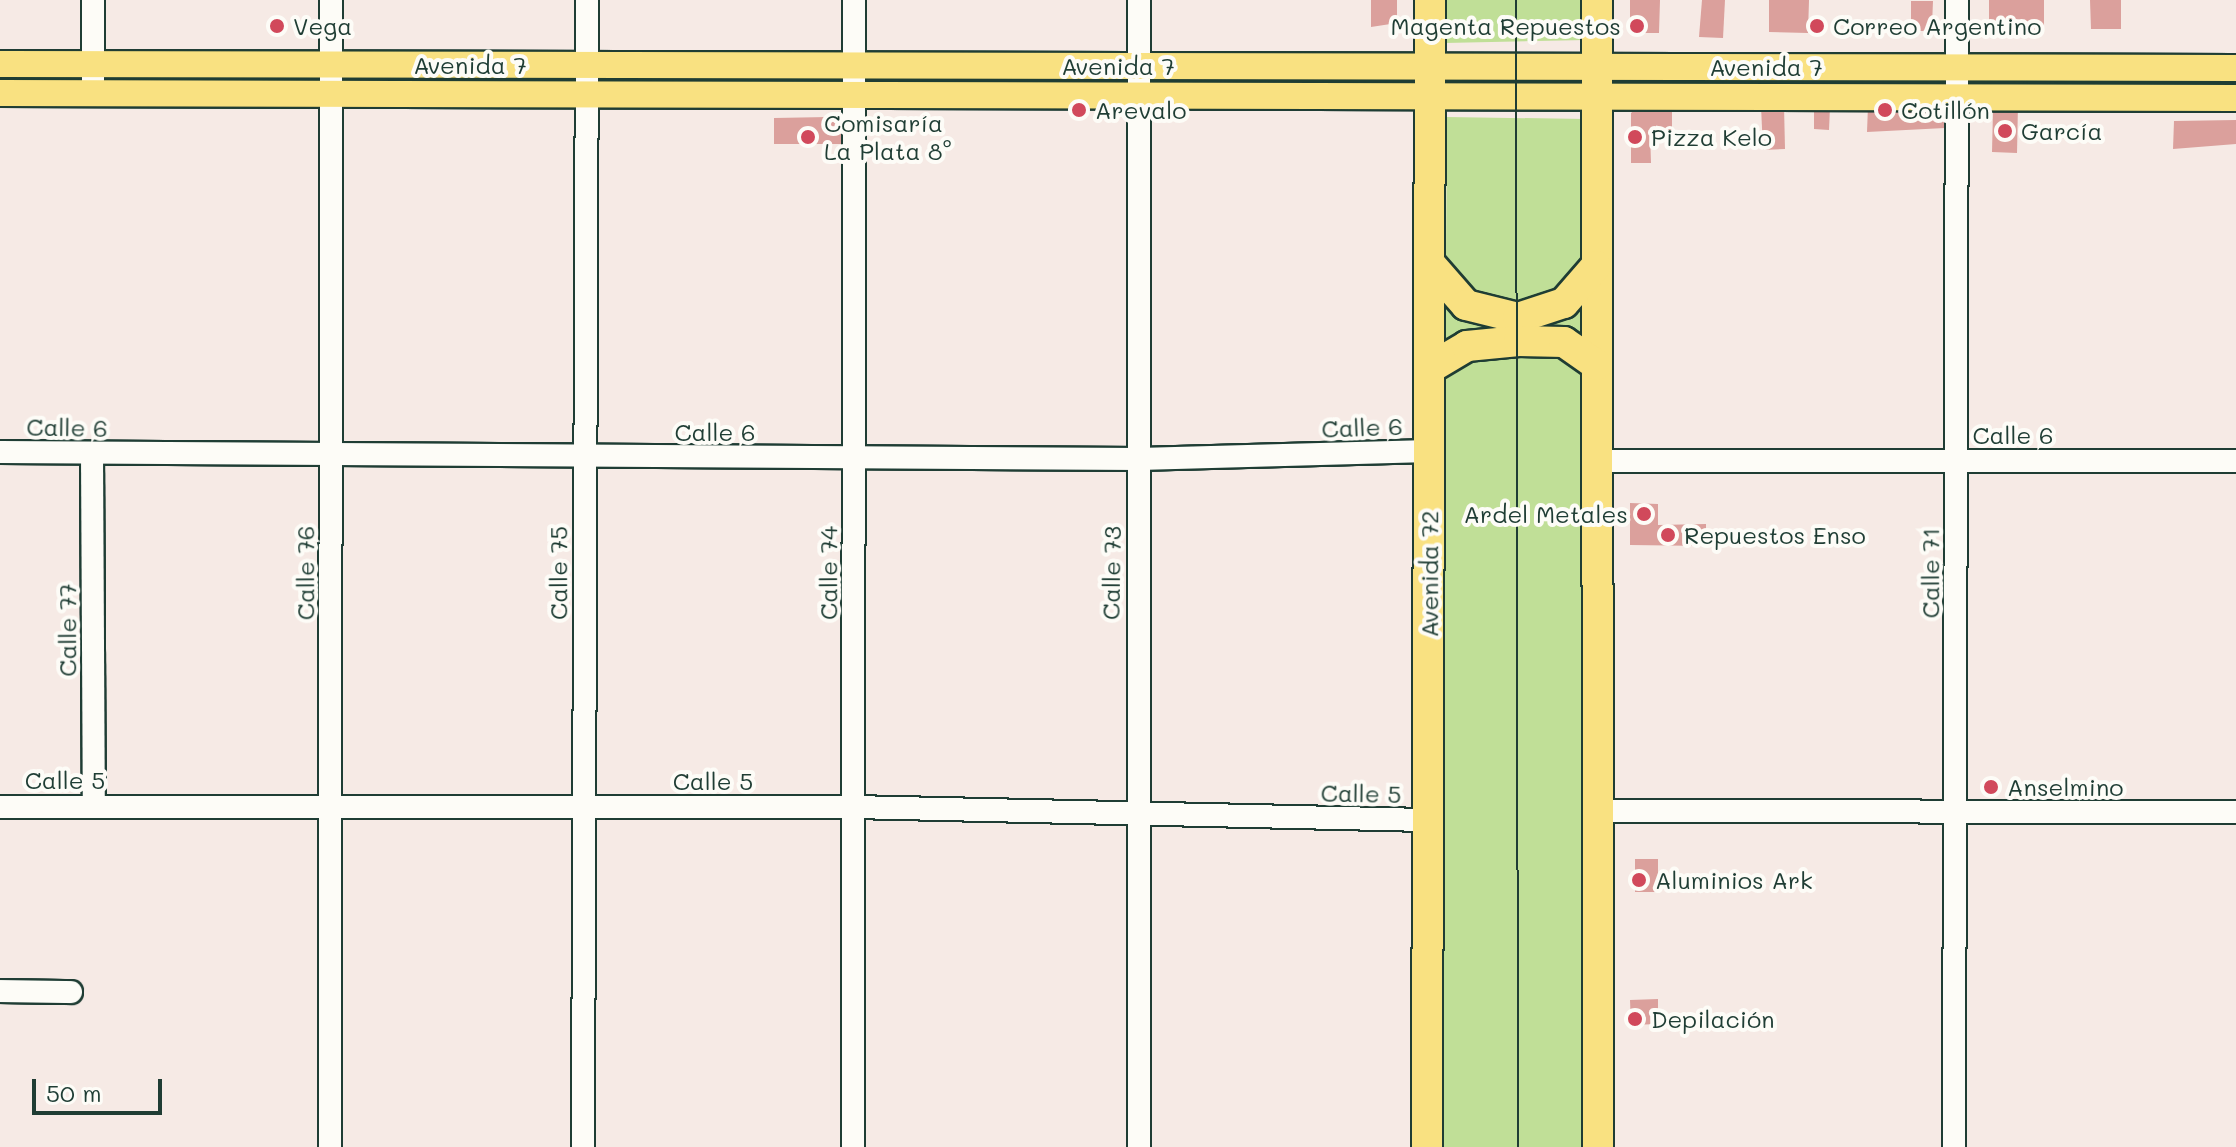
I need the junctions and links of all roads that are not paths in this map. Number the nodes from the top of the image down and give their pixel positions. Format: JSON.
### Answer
{"nodes":[{"id":1,"x":93,"y":0,"type":"edge"},
{"id":2,"x":331,"y":0,"type":"edge"},
{"id":3,"x":587,"y":0,"type":"edge"},
{"id":4,"x":854,"y":0,"type":"edge"},
{"id":5,"x":1139,"y":0,"type":"edge"},
{"id":6,"x":1430,"y":0,"type":"edge"},
{"id":7,"x":1597,"y":0,"type":"edge"},
{"id":8,"x":1957,"y":0,"type":"edge"},
{"id":9,"x":93,"y":63,"type":"junction"},
{"id":10,"x":0,"y":64,"type":"edge"},
{"id":11,"x":331,"y":65,"type":"junction"},
{"id":12,"x":587,"y":65,"type":"junction"},
{"id":13,"x":854,"y":66,"type":"junction"},
{"id":14,"x":1139,"y":66,"type":"junction"},
{"id":15,"x":1430,"y":67,"type":"junction"},
{"id":16,"x":1598,"y":67,"type":"junction"},
{"id":17,"x":1957,"y":67,"type":"junction"},
{"id":18,"x":2236,"y":68,"type":"edge"},
{"id":19,"x":0,"y":93,"type":"edge"},
{"id":20,"x":93,"y":94,"type":"junction"},
{"id":21,"x":331,"y":94,"type":"junction"},
{"id":22,"x":587,"y":95,"type":"junction"},
{"id":23,"x":854,"y":95,"type":"junction"},
{"id":24,"x":1139,"y":96,"type":"junction"},
{"id":25,"x":1430,"y":97,"type":"junction"},
{"id":26,"x":1598,"y":98,"type":"junction"},
{"id":27,"x":1957,"y":98,"type":"junction"},
{"id":28,"x":2236,"y":98,"type":"edge"},
{"id":29,"x":1431,"y":265,"type":"junction"},
{"id":30,"x":1596,"y":266,"type":"junction"},
{"id":31,"x":1597,"y":365,"type":"junction"},
{"id":32,"x":1430,"y":368,"type":"junction"},
{"id":33,"x":1429,"y":451,"type":"junction"},
{"id":34,"x":0,"y":452,"type":"edge"},
{"id":35,"x":92,"y":454,"type":"junction"},
{"id":36,"x":331,"y":457,"type":"junction"},
{"id":37,"x":584,"y":457,"type":"junction"},
{"id":38,"x":854,"y":458,"type":"junction"},
{"id":39,"x":1139,"y":459,"type":"junction"},
{"id":40,"x":1597,"y":461,"type":"junction"},
{"id":41,"x":1956,"y":461,"type":"junction"},
{"id":42,"x":2236,"y":461,"type":"edge"},
{"id":43,"x":94,"y":806,"type":"junction"},
{"id":44,"x":0,"y":807,"type":"edge"},
{"id":45,"x":331,"y":807,"type":"junction"},
{"id":46,"x":583,"y":807,"type":"junction"},
{"id":47,"x":853,"y":807,"type":"junction"},
{"id":48,"x":1597,"y":811,"type":"junction"},
{"id":49,"x":1955,"y":812,"type":"junction"},
{"id":50,"x":2236,"y":812,"type":"edge"},
{"id":51,"x":1133,"y":817,"type":"junction"},
{"id":52,"x":1426,"y":820,"type":"junction"},
{"id":53,"x":0,"y":991,"type":"edge"},
{"id":54,"x":71,"y":992,"type":"dead end"},
{"id":55,"x":330,"y":1147,"type":"edge"},
{"id":56,"x":583,"y":1147,"type":"edge"},
{"id":57,"x":853,"y":1147,"type":"edge"},
{"id":58,"x":1139,"y":1147,"type":"edge"},
{"id":59,"x":1427,"y":1147,"type":"edge"},
{"id":60,"x":1598,"y":1147,"type":"edge"},
{"id":61,"x":1954,"y":1147,"type":"edge"}],
"edges":[{"from":1,"to":9,"type":"street"},
{"from":2,"to":11,"type":"street","name":"Calle 76"},
{"from":3,"to":12,"type":"street","name":"Calle 75"},
{"from":4,"to":13,"type":"street","name":"Calle 74"},
{"from":5,"to":14,"type":"street","name":"Calle 73"},
{"from":6,"to":15,"type":"highway","name":"Avenida 72"},
{"from":7,"to":16,"type":"highway"},
{"from":8,"to":17,"type":"street","name":"Calle 71"},
{"from":9,"to":10,"type":"main road","name":"Avenida 7"},
{"from":9,"to":11,"type":"main road","name":"Avenida 7"},
{"from":9,"to":20,"type":"street"},
{"from":11,"to":12,"type":"main road","name":"Avenida 7"},
{"from":11,"to":21,"type":"street","name":"Calle 76"},
{"from":12,"to":13,"type":"main road","name":"Avenida 7"},
{"from":12,"to":22,"type":"street","name":"Calle 75"},
{"from":13,"to":14,"type":"main road","name":"Avenida 7"},
{"from":13,"to":23,"type":"street","name":"Calle 74"},
{"from":14,"to":15,"type":"main road","name":"Avenida 7"},
{"from":14,"to":24,"type":"street","name":"Calle 73"},
{"from":15,"to":16,"type":"main road","name":"Avenida 7"},
{"from":15,"to":25,"type":"highway","name":"Avenida 72"},
{"from":16,"to":17,"type":"main road","name":"Avenida 7"},
{"from":16,"to":26,"type":"highway"},
{"from":17,"to":18,"type":"main road","name":"Avenida 7"},
{"from":17,"to":27,"type":"street","name":"Calle 71"},
{"from":19,"to":20,"type":"main road","name":"Avenida 7"},
{"from":20,"to":21,"type":"main road","name":"Avenida 7"},
{"from":21,"to":22,"type":"main road","name":"Avenida 7"},
{"from":21,"to":36,"type":"street","name":"Calle 76"},
{"from":22,"to":23,"type":"main road","name":"Avenida 7"},
{"from":22,"to":37,"type":"street","name":"Calle 75"},
{"from":23,"to":24,"type":"main road","name":"Avenida 7"},
{"from":23,"to":38,"type":"street","name":"Calle 74"},
{"from":24,"to":25,"type":"main road","name":"Avenida 7"},
{"from":24,"to":39,"type":"street","name":"Calle 73"},
{"from":25,"to":26,"type":"main road","name":"Avenida 7"},
{"from":25,"to":29,"type":"highway","name":"Avenida 72"},
{"from":26,"to":27,"type":"main road","name":"Avenida 7"},
{"from":26,"to":30,"type":"highway"},
{"from":27,"to":28,"type":"main road","name":"Avenida 7"},
{"from":27,"to":41,"type":"street","name":"Calle 71"},
{"from":29,"to":30,"type":"highway"},
{"from":29,"to":32,"type":"highway","name":"Avenida 72"},
{"from":30,"to":31,"type":"highway"},
{"from":31,"to":32,"type":"highway"},
{"from":31,"to":40,"type":"highway"},
{"from":32,"to":33,"type":"highway","name":"Avenida 72"},
{"from":33,"to":39,"type":"street","name":"Calle 6"},
{"from":33,"to":52,"type":"highway","name":"Avenida 72"},
{"from":34,"to":35,"type":"street","name":"Calle 6"},
{"from":35,"to":36,"type":"street","name":"Calle 6"},
{"from":35,"to":43,"type":"street","name":"Calle 77"},
{"from":36,"to":37,"type":"street","name":"Calle 6"},
{"from":36,"to":45,"type":"street","name":"Calle 76"},
{"from":37,"to":38,"type":"street","name":"Calle 6"},
{"from":37,"to":46,"type":"street","name":"Calle 75"},
{"from":38,"to":39,"type":"street","name":"Calle 6"},
{"from":38,"to":47,"type":"street","name":"Calle 74"},
{"from":39,"to":51,"type":"street","name":"Calle 73"},
{"from":40,"to":41,"type":"street","name":"Calle 6"},
{"from":40,"to":48,"type":"highway"},
{"from":41,"to":42,"type":"street","name":"Calle 6"},
{"from":41,"to":49,"type":"street","name":"Calle 71"},
{"from":43,"to":44,"type":"street","name":"Calle 5"},
{"from":43,"to":45,"type":"street","name":"Calle 5"},
{"from":45,"to":46,"type":"street","name":"Calle 5"},
{"from":45,"to":55,"type":"street","name":"Calle 76"},
{"from":46,"to":47,"type":"street","name":"Calle 5"},
{"from":46,"to":56,"type":"street","name":"Calle 75"},
{"from":47,"to":51,"type":"street","name":"Calle 5"},
{"from":47,"to":57,"type":"street","name":"Calle 74"},
{"from":48,"to":49,"type":"street"},
{"from":48,"to":60,"type":"highway"},
{"from":49,"to":50,"type":"street"},
{"from":49,"to":61,"type":"street","name":"Calle 71"},
{"from":51,"to":52,"type":"street","name":"Calle 5"},
{"from":51,"to":58,"type":"street","name":"Calle 73"},
{"from":52,"to":59,"type":"highway","name":"Avenida 72"},
{"from":53,"to":54,"type":"street"}]}
